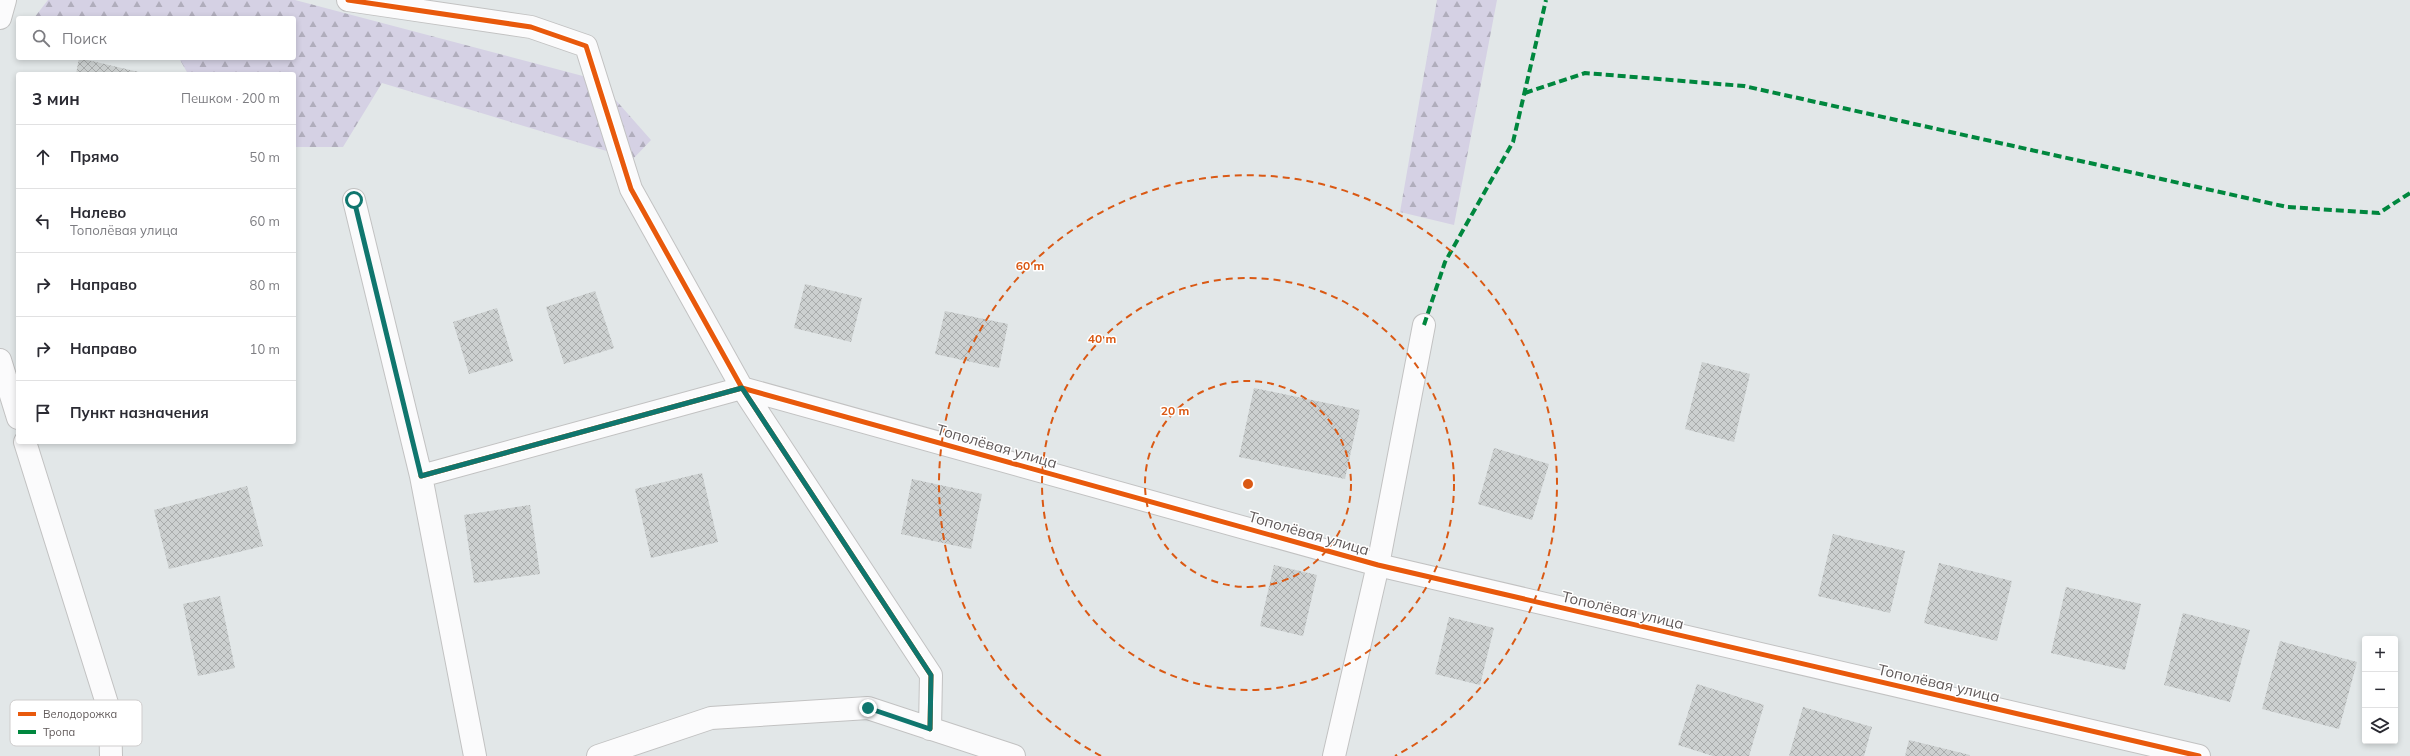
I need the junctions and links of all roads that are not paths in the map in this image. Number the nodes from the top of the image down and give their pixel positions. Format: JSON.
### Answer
{"nodes":[{"id":1,"x":5,"y":0,"type":"edge"},
{"id":2,"x":348,"y":0,"type":"edge"},
{"id":3,"x":0,"y":18,"type":"edge"},
{"id":4,"x":354,"y":200,"type":"dead end"},
{"id":5,"x":1424,"y":325,"type":"dead end"},
{"id":6,"x":0,"y":360,"type":"edge"},
{"id":7,"x":742,"y":388,"type":"junction"},
{"id":8,"x":16,"y":412,"type":"edge"},
{"id":9,"x":26,"y":444,"type":"edge"},
{"id":10,"x":421,"y":476,"type":"junction"},
{"id":11,"x":1378,"y":565,"type":"junction"},
{"id":12,"x":106,"y":700,"type":"edge"},
{"id":13,"x":930,"y":729,"type":"junction"},
{"id":14,"x":111,"y":746,"type":"edge"},
{"id":15,"x":111,"y":756,"type":"edge"},
{"id":16,"x":475,"y":756,"type":"edge"},
{"id":17,"x":598,"y":756,"type":"edge"},
{"id":18,"x":1014,"y":756,"type":"edge"},
{"id":19,"x":1334,"y":756,"type":"edge"},
{"id":20,"x":2199,"y":756,"type":"edge"}],
"edges":[{"from":1,"to":3,"type":"street"},
{"from":2,"to":7,"type":"street"},
{"from":4,"to":10,"type":"street"},
{"from":5,"to":11,"type":"street"},
{"from":6,"to":8,"type":"street"},
{"from":7,"to":10,"type":"street"},
{"from":7,"to":11,"type":"street","name":"Тополёвая улица"},
{"from":7,"to":13,"type":"street"},
{"from":9,"to":12,"type":"street"},
{"from":10,"to":16,"type":"street"},
{"from":11,"to":19,"type":"street"},
{"from":11,"to":20,"type":"street","name":"Тополёвая улица"},
{"from":13,"to":17,"type":"street"},
{"from":13,"to":18,"type":"street"},
{"from":14,"to":15,"type":"street"}]}
